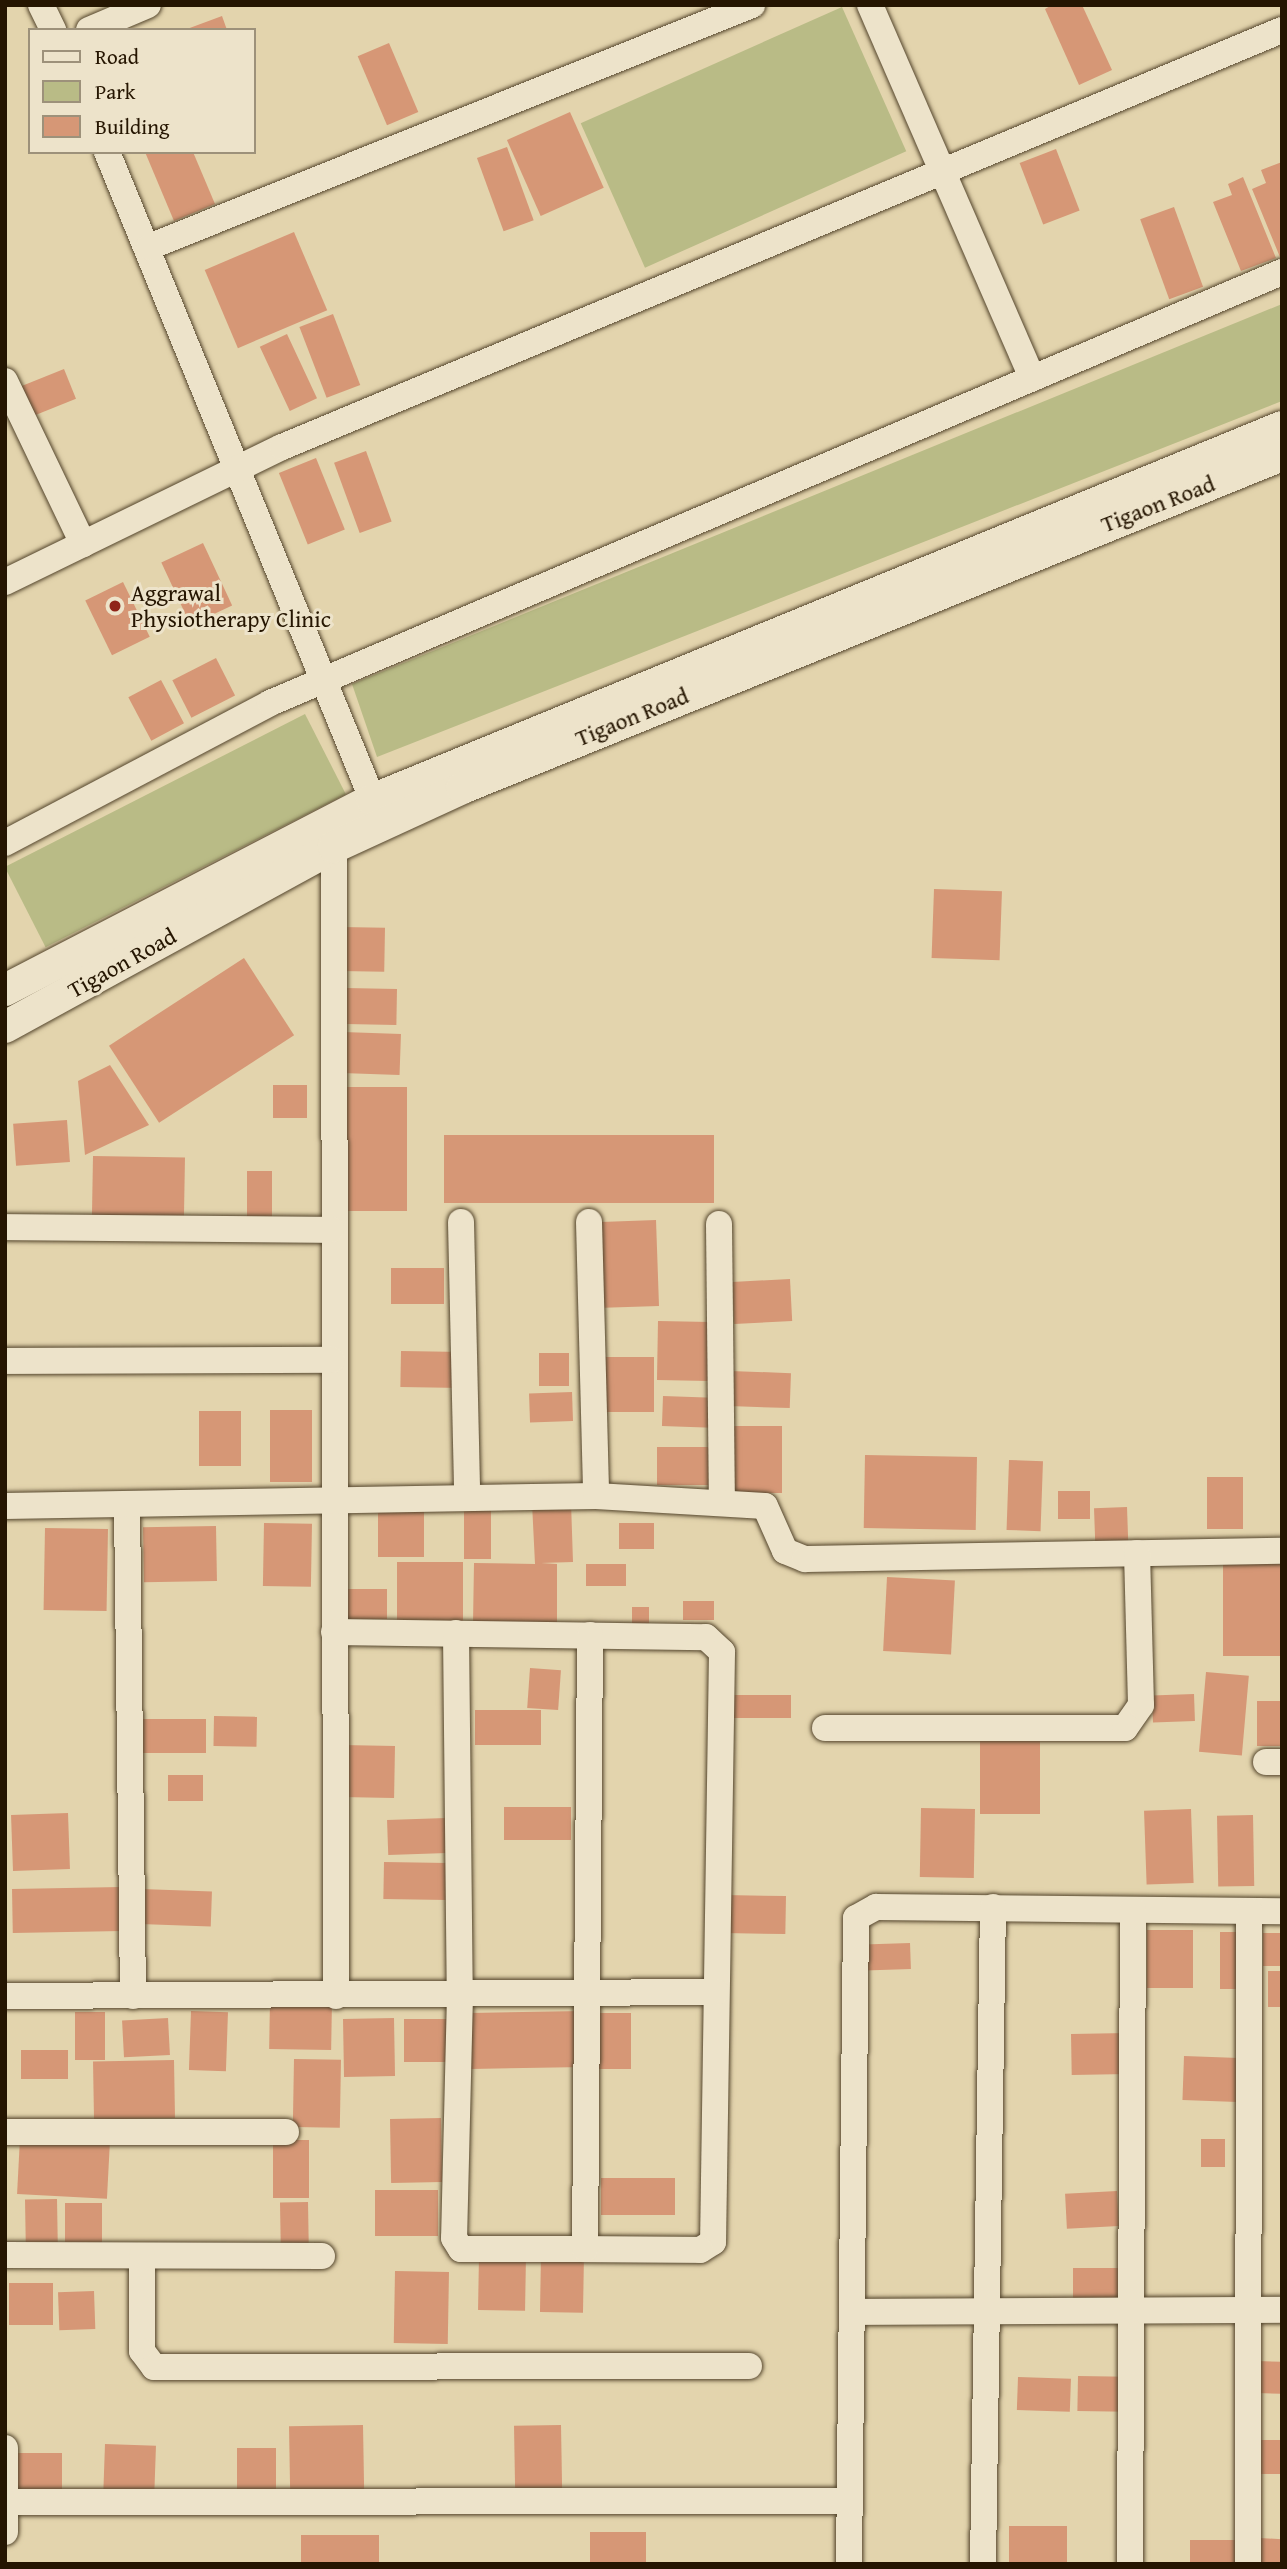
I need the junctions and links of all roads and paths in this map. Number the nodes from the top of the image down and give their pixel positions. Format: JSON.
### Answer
{"nodes":[{"id":1,"x":41,"y":5,"type":"edge"},
{"id":2,"x":148,"y":5,"type":"edge"},
{"id":3,"x":752,"y":5,"type":"edge"},
{"id":4,"x":870,"y":5,"type":"edge"},
{"id":5,"x":52,"y":28,"type":"edge"},
{"id":6,"x":94,"y":28,"type":"edge"},
{"id":7,"x":1282,"y":30,"type":"edge"},
{"id":8,"x":108,"y":154,"type":"edge"},
{"id":9,"x":942,"y":172,"type":"junction"},
{"id":10,"x":149,"y":247,"type":"junction"},
{"id":11,"x":1282,"y":272,"type":"edge"},
{"id":12,"x":1032,"y":379,"type":"junction"},
{"id":13,"x":5,"y":381,"type":"edge"},
{"id":14,"x":1282,"y":428,"type":"edge"},
{"id":15,"x":1282,"y":455,"type":"edge"},
{"id":16,"x":234,"y":468,"type":"junction"},
{"id":17,"x":83,"y":544,"type":"junction"},
{"id":18,"x":5,"y":582,"type":"edge"},
{"id":19,"x":325,"y":680,"type":"junction"},
{"id":20,"x":377,"y":812,"type":"junction"},
{"id":21,"x":5,"y":843,"type":"edge"},
{"id":22,"x":334,"y":847,"type":"junction"},
{"id":23,"x":5,"y":989,"type":"edge"},
{"id":24,"x":5,"y":1027,"type":"edge"},
{"id":25,"x":461,"y":1222,"type":"dead end"},
{"id":26,"x":589,"y":1222,"type":"dead end"},
{"id":27,"x":719,"y":1224,"type":"dead end"},
{"id":28,"x":5,"y":1227,"type":"edge"},
{"id":29,"x":331,"y":1230,"type":"junction"},
{"id":30,"x":332,"y":1360,"type":"junction"},
{"id":31,"x":5,"y":1361,"type":"edge"},
{"id":32,"x":467,"y":1496,"type":"junction"},
{"id":33,"x":596,"y":1496,"type":"junction"},
{"id":34,"x":722,"y":1501,"type":"junction"},
{"id":35,"x":333,"y":1502,"type":"junction"},
{"id":36,"x":127,"y":1504,"type":"junction"},
{"id":37,"x":5,"y":1506,"type":"edge"},
{"id":38,"x":1282,"y":1551,"type":"edge"},
{"id":39,"x":1137,"y":1553,"type":"junction"},
{"id":40,"x":334,"y":1632,"type":"junction"},
{"id":41,"x":456,"y":1633,"type":"junction"},
{"id":42,"x":590,"y":1635,"type":"junction"},
{"id":43,"x":825,"y":1727,"type":"dead end"},
{"id":44,"x":993,"y":1908,"type":"junction"},
{"id":45,"x":1133,"y":1910,"type":"junction"},
{"id":46,"x":1249,"y":1911,"type":"junction"},
{"id":47,"x":1282,"y":1911,"type":"edge"},
{"id":48,"x":716,"y":1992,"type":"junction"},
{"id":49,"x":460,"y":1995,"type":"junction"},
{"id":50,"x":591,"y":1995,"type":"junction"},
{"id":51,"x":5,"y":1996,"type":"edge"},
{"id":52,"x":133,"y":1996,"type":"junction"},
{"id":53,"x":335,"y":1996,"type":"junction"},
{"id":54,"x":5,"y":2132,"type":"edge"},
{"id":55,"x":286,"y":2132,"type":"dead end"},
{"id":56,"x":585,"y":2249,"type":"junction"},
{"id":57,"x":5,"y":2255,"type":"edge"},
{"id":58,"x":142,"y":2256,"type":"junction"},
{"id":59,"x":322,"y":2256,"type":"dead end"},
{"id":60,"x":1250,"y":2309,"type":"junction"},
{"id":61,"x":1282,"y":2309,"type":"edge"},
{"id":62,"x":853,"y":2312,"type":"junction"},
{"id":63,"x":985,"y":2312,"type":"junction"},
{"id":64,"x":1130,"y":2312,"type":"junction"},
{"id":65,"x":749,"y":2366,"type":"dead end"},
{"id":66,"x":5,"y":2448,"type":"edge"},
{"id":67,"x":846,"y":2501,"type":"junction"},
{"id":68,"x":7,"y":2502,"type":"edge"},
{"id":69,"x":5,"y":2532,"type":"edge"},
{"id":70,"x":849,"y":2564,"type":"edge"},
{"id":71,"x":983,"y":2564,"type":"edge"},
{"id":72,"x":1130,"y":2564,"type":"edge"},
{"id":73,"x":1248,"y":2564,"type":"edge"}],
"edges":[{"from":1,"to":5,"type":"street"},
{"from":2,"to":6,"type":"street"},
{"from":3,"to":10,"type":"street"},
{"from":4,"to":9,"type":"street"},
{"from":7,"to":9,"type":"street"},
{"from":8,"to":10,"type":"street"},
{"from":9,"to":12,"type":"street"},
{"from":9,"to":16,"type":"street"},
{"from":10,"to":16,"type":"street"},
{"from":11,"to":12,"type":"street"},
{"from":12,"to":19,"type":"street"},
{"from":13,"to":17,"type":"street"},
{"from":14,"to":20,"type":"street"},
{"from":15,"to":20,"type":"street","name":"Tigaon Road"},
{"from":16,"to":17,"type":"street"},
{"from":16,"to":19,"type":"street"},
{"from":17,"to":18,"type":"street"},
{"from":19,"to":20,"type":"street"},
{"from":19,"to":21,"type":"street"},
{"from":20,"to":22,"type":"street","name":"Tigaon Road"},
{"from":20,"to":23,"type":"street"},
{"from":22,"to":24,"type":"street","name":"Tigaon Road"},
{"from":22,"to":29,"type":"street"},
{"from":25,"to":32,"type":"street"},
{"from":26,"to":33,"type":"street"},
{"from":27,"to":34,"type":"street"},
{"from":28,"to":29,"type":"street"},
{"from":29,"to":30,"type":"street"},
{"from":30,"to":31,"type":"street"},
{"from":30,"to":35,"type":"street"},
{"from":32,"to":33,"type":"street"},
{"from":32,"to":35,"type":"street"},
{"from":33,"to":34,"type":"street"},
{"from":34,"to":39,"type":"street"},
{"from":35,"to":36,"type":"street"},
{"from":35,"to":40,"type":"street"},
{"from":36,"to":37,"type":"street"},
{"from":36,"to":52,"type":"street"},
{"from":38,"to":39,"type":"street"},
{"from":39,"to":43,"type":"street"},
{"from":40,"to":41,"type":"street"},
{"from":40,"to":53,"type":"street"},
{"from":41,"to":42,"type":"street"},
{"from":41,"to":49,"type":"street"},
{"from":42,"to":48,"type":"street"},
{"from":42,"to":50,"type":"street"},
{"from":44,"to":45,"type":"street"},
{"from":44,"to":62,"type":"street"},
{"from":44,"to":63,"type":"street"},
{"from":45,"to":46,"type":"street"},
{"from":45,"to":64,"type":"street"},
{"from":46,"to":47,"type":"street"},
{"from":46,"to":60,"type":"street"},
{"from":48,"to":50,"type":"street"},
{"from":48,"to":56,"type":"street"},
{"from":49,"to":50,"type":"street"},
{"from":49,"to":53,"type":"street"},
{"from":49,"to":56,"type":"street"},
{"from":50,"to":56,"type":"street"},
{"from":51,"to":52,"type":"street"},
{"from":52,"to":53,"type":"street"},
{"from":54,"to":55,"type":"street"},
{"from":57,"to":58,"type":"street"},
{"from":58,"to":59,"type":"street"},
{"from":58,"to":65,"type":"street"},
{"from":60,"to":61,"type":"street"},
{"from":60,"to":64,"type":"street"},
{"from":60,"to":73,"type":"street"},
{"from":62,"to":63,"type":"street"},
{"from":62,"to":67,"type":"street"},
{"from":63,"to":64,"type":"street"},
{"from":63,"to":71,"type":"street"},
{"from":64,"to":72,"type":"street"},
{"from":66,"to":68,"type":"street"},
{"from":67,"to":68,"type":"street"},
{"from":67,"to":70,"type":"street"},
{"from":68,"to":69,"type":"street"}]}
